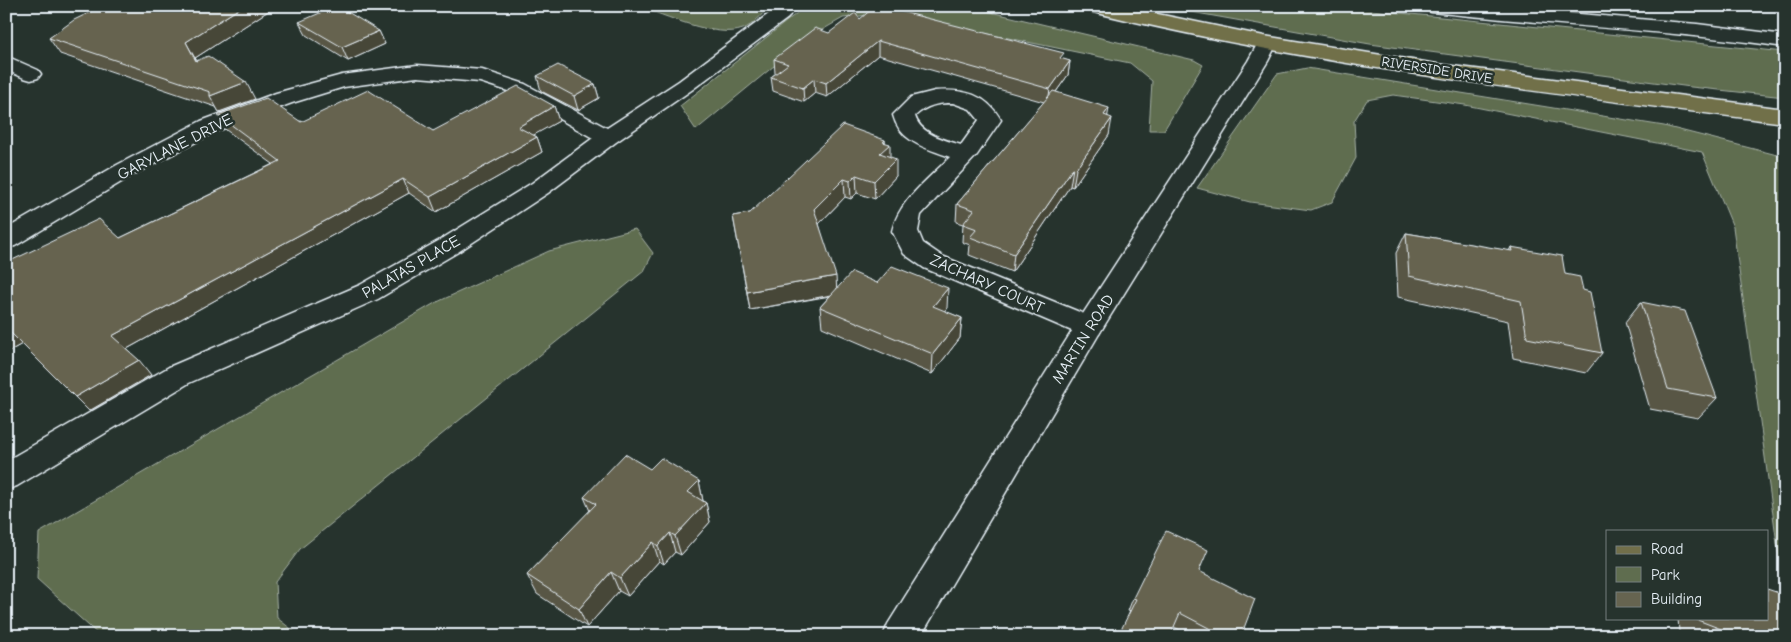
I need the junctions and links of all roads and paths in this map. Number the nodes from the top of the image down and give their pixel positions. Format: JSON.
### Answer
{"nodes":[{"id":1,"x":786,"y":6,"type":"edge"},
{"id":2,"x":1092,"y":6,"type":"edge"},
{"id":3,"x":1432,"y":6,"type":"edge"},
{"id":4,"x":1785,"y":41,"type":"edge"},
{"id":5,"x":1267,"y":43,"type":"junction"},
{"id":6,"x":6,"y":62,"type":"edge"},
{"id":7,"x":31,"y":74,"type":"dead end"},
{"id":8,"x":1785,"y":116,"type":"edge"},
{"id":9,"x":608,"y":137,"type":"junction"},
{"id":10,"x":964,"y":154,"type":"dead end"},
{"id":11,"x":6,"y":240,"type":"edge"},
{"id":12,"x":1089,"y":327,"type":"junction"},
{"id":13,"x":6,"y":477,"type":"edge"},
{"id":14,"x":901,"y":636,"type":"edge"}],
"edges":[{"from":1,"to":9,"type":"street","name":"PALATAS PLACE"},
{"from":2,"to":5,"type":"main road","name":"RIVERSIDE DRIVE"},
{"from":3,"to":4,"type":"street"},
{"from":5,"to":8,"type":"main road","name":"RIVERSIDE DRIVE"},
{"from":5,"to":12,"type":"street","name":"MARTIN ROAD"},
{"from":6,"to":7,"type":"street"},
{"from":9,"to":11,"type":"street","name":"GARYLANE DRIVE"},
{"from":9,"to":13,"type":"street","name":"PALATAS PLACE"},
{"from":10,"to":12,"type":"street","name":"ZACHARY COURT"},
{"from":12,"to":14,"type":"street","name":"MARTIN ROAD"}]}
